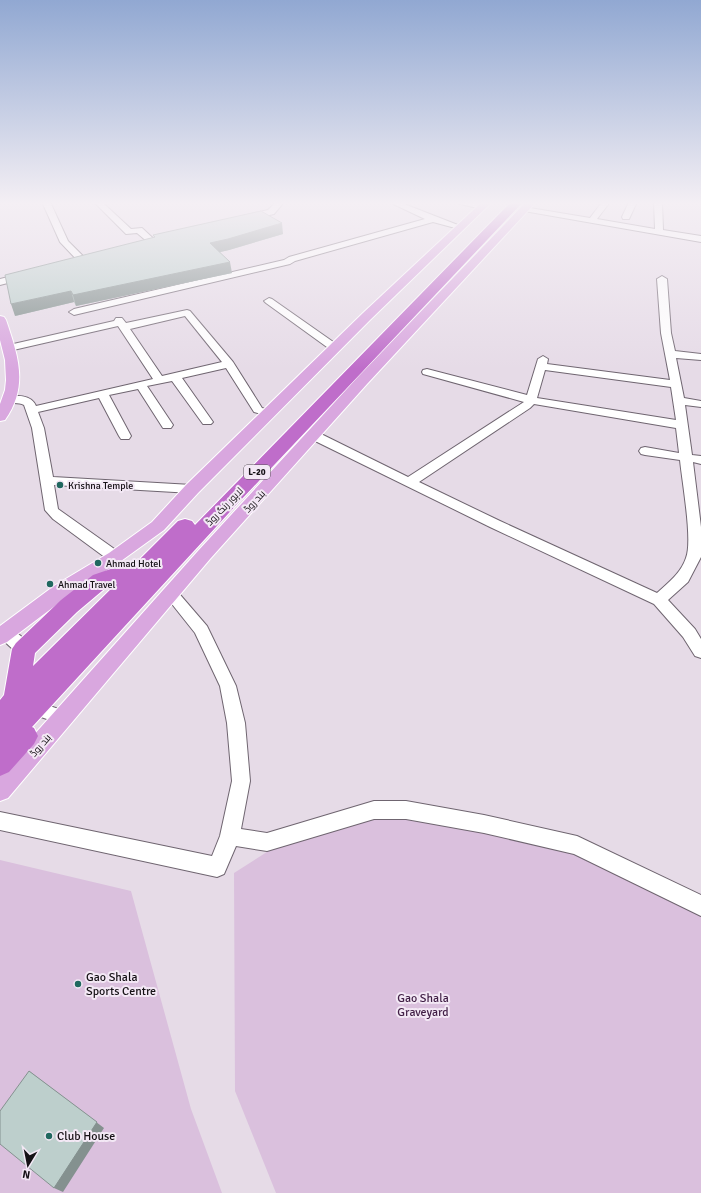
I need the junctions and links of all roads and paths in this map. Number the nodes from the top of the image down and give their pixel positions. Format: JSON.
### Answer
{"nodes":[{"id":1,"x":83,"y":258,"type":"edge"},
{"id":2,"x":297,"y":258,"type":"edge"},
{"id":3,"x":427,"y":258,"type":"edge"},
{"id":4,"x":450,"y":258,"type":"edge"},
{"id":5,"x":470,"y":258,"type":"edge"},
{"id":6,"x":475,"y":258,"type":"edge"},
{"id":7,"x":69,"y":262,"type":"edge"},
{"id":8,"x":29,"y":275,"type":"edge"},
{"id":9,"x":662,"y":279,"type":"dead end"},
{"id":10,"x":0,"y":282,"type":"edge"},
{"id":11,"x":269,"y":301,"type":"dead end"},
{"id":12,"x":109,"y":304,"type":"junction"},
{"id":13,"x":74,"y":312,"type":"dead end"},
{"id":14,"x":0,"y":320,"type":"edge"},
{"id":15,"x":122,"y":325,"type":"junction"},
{"id":16,"x":8,"y":348,"type":"junction"},
{"id":17,"x":335,"y":348,"type":"junction"},
{"id":18,"x":670,"y":354,"type":"junction"},
{"id":19,"x":701,"y":357,"type":"edge"},
{"id":20,"x":228,"y":364,"type":"junction"},
{"id":21,"x":427,"y":372,"type":"dead end"},
{"id":22,"x":175,"y":376,"type":"junction"},
{"id":23,"x":159,"y":380,"type":"junction"},
{"id":24,"x":676,"y":384,"type":"junction"},
{"id":25,"x":141,"y":385,"type":"junction"},
{"id":26,"x":103,"y":394,"type":"junction"},
{"id":27,"x":9,"y":400,"type":"junction"},
{"id":28,"x":530,"y":400,"type":"junction"},
{"id":29,"x":679,"y":400,"type":"junction"},
{"id":30,"x":701,"y":404,"type":"edge"},
{"id":31,"x":32,"y":410,"type":"junction"},
{"id":32,"x":268,"y":413,"type":"junction"},
{"id":33,"x":0,"y":418,"type":"edge"},
{"id":34,"x":207,"y":422,"type":"dead end"},
{"id":35,"x":167,"y":425,"type":"dead end"},
{"id":36,"x":682,"y":426,"type":"junction"},
{"id":37,"x":125,"y":436,"type":"dead end"},
{"id":38,"x":313,"y":436,"type":"junction"},
{"id":39,"x":645,"y":451,"type":"dead end"},
{"id":40,"x":686,"y":457,"type":"junction"},
{"id":41,"x":701,"y":460,"type":"edge"},
{"id":42,"x":48,"y":481,"type":"junction"},
{"id":43,"x":409,"y":482,"type":"junction"},
{"id":44,"x":192,"y":489,"type":"junction"},
{"id":45,"x":115,"y":557,"type":"junction"},
{"id":46,"x":148,"y":563,"type":"junction"},
{"id":47,"x":170,"y":594,"type":"junction"},
{"id":48,"x":659,"y":600,"type":"junction"},
{"id":49,"x":3,"y":635,"type":"edge"},
{"id":50,"x":103,"y":636,"type":"junction"},
{"id":51,"x":24,"y":649,"type":"junction"},
{"id":52,"x":701,"y":652,"type":"edge"},
{"id":53,"x":16,"y":699,"type":"junction"},
{"id":54,"x":55,"y":715,"type":"junction"},
{"id":55,"x":0,"y":716,"type":"edge"},
{"id":56,"x":0,"y":744,"type":"edge"},
{"id":57,"x":0,"y":764,"type":"edge"},
{"id":58,"x":0,"y":790,"type":"edge"},
{"id":59,"x":0,"y":821,"type":"edge"},
{"id":60,"x":230,"y":836,"type":"junction"},
{"id":61,"x":701,"y":906,"type":"edge"}],
"edges":[{"from":1,"to":7,"type":"street"},
{"from":2,"to":12,"type":"street"},
{"from":3,"to":17,"type":"main road"},
{"from":4,"to":46,"type":"highway","name":"لاہور رنگ روڈ","number":"L-20"},
{"from":5,"to":50,"type":"highway","name":"لاہور رنگ روڈ","number":"L-20"},
{"from":6,"to":38,"type":"main road","name":"بند روڈ"},
{"from":8,"to":10,"type":"street"},
{"from":9,"to":18,"type":"street"},
{"from":11,"to":17,"type":"street"},
{"from":12,"to":13,"type":"street"},
{"from":12,"to":15,"type":"street"},
{"from":14,"to":16,"type":"main road"},
{"from":15,"to":16,"type":"street"},
{"from":15,"to":20,"type":"street"},
{"from":15,"to":23,"type":"street"},
{"from":16,"to":27,"type":"main road"},
{"from":17,"to":32,"type":"main road"},
{"from":18,"to":19,"type":"street"},
{"from":18,"to":24,"type":"street"},
{"from":20,"to":22,"type":"street"},
{"from":20,"to":32,"type":"street"},
{"from":21,"to":28,"type":"street"},
{"from":22,"to":23,"type":"street"},
{"from":22,"to":34,"type":"street"},
{"from":23,"to":25,"type":"street"},
{"from":24,"to":28,"type":"street"},
{"from":24,"to":29,"type":"street"},
{"from":25,"to":26,"type":"street"},
{"from":25,"to":35,"type":"street"},
{"from":26,"to":31,"type":"street"},
{"from":26,"to":37,"type":"street"},
{"from":27,"to":31,"type":"street"},
{"from":27,"to":33,"type":"main road"},
{"from":28,"to":36,"type":"street"},
{"from":28,"to":43,"type":"street"},
{"from":29,"to":30,"type":"street"},
{"from":29,"to":36,"type":"street"},
{"from":31,"to":42,"type":"street"},
{"from":32,"to":44,"type":"main road"},
{"from":36,"to":40,"type":"street"},
{"from":38,"to":43,"type":"street"},
{"from":38,"to":47,"type":"main road","name":"بند روڈ"},
{"from":39,"to":40,"type":"street"},
{"from":40,"to":41,"type":"street"},
{"from":40,"to":48,"type":"street"},
{"from":42,"to":44,"type":"street"},
{"from":42,"to":45,"type":"street"},
{"from":43,"to":48,"type":"street"},
{"from":44,"to":45,"type":"main road"},
{"from":45,"to":49,"type":"main road"},
{"from":46,"to":51,"type":"highway"},
{"from":46,"to":53,"type":"highway","name":"لاہور رنگ روڈ","number":"L-20"},
{"from":47,"to":54,"type":"main road","name":"بند روڈ"},
{"from":47,"to":60,"type":"street"},
{"from":48,"to":52,"type":"street"},
{"from":49,"to":51,"type":"street"},
{"from":50,"to":54,"type":"highway"},
{"from":50,"to":56,"type":"highway","name":"لاہور رنگ روڈ","number":"L-20"},
{"from":51,"to":53,"type":"highway"},
{"from":53,"to":55,"type":"highway","name":"لاہور رنگ روڈ","number":"L-20"},
{"from":54,"to":57,"type":"highway"},
{"from":54,"to":58,"type":"main road","name":"بند روڈ"},
{"from":59,"to":60,"type":"street"},
{"from":60,"to":61,"type":"street"}]}
